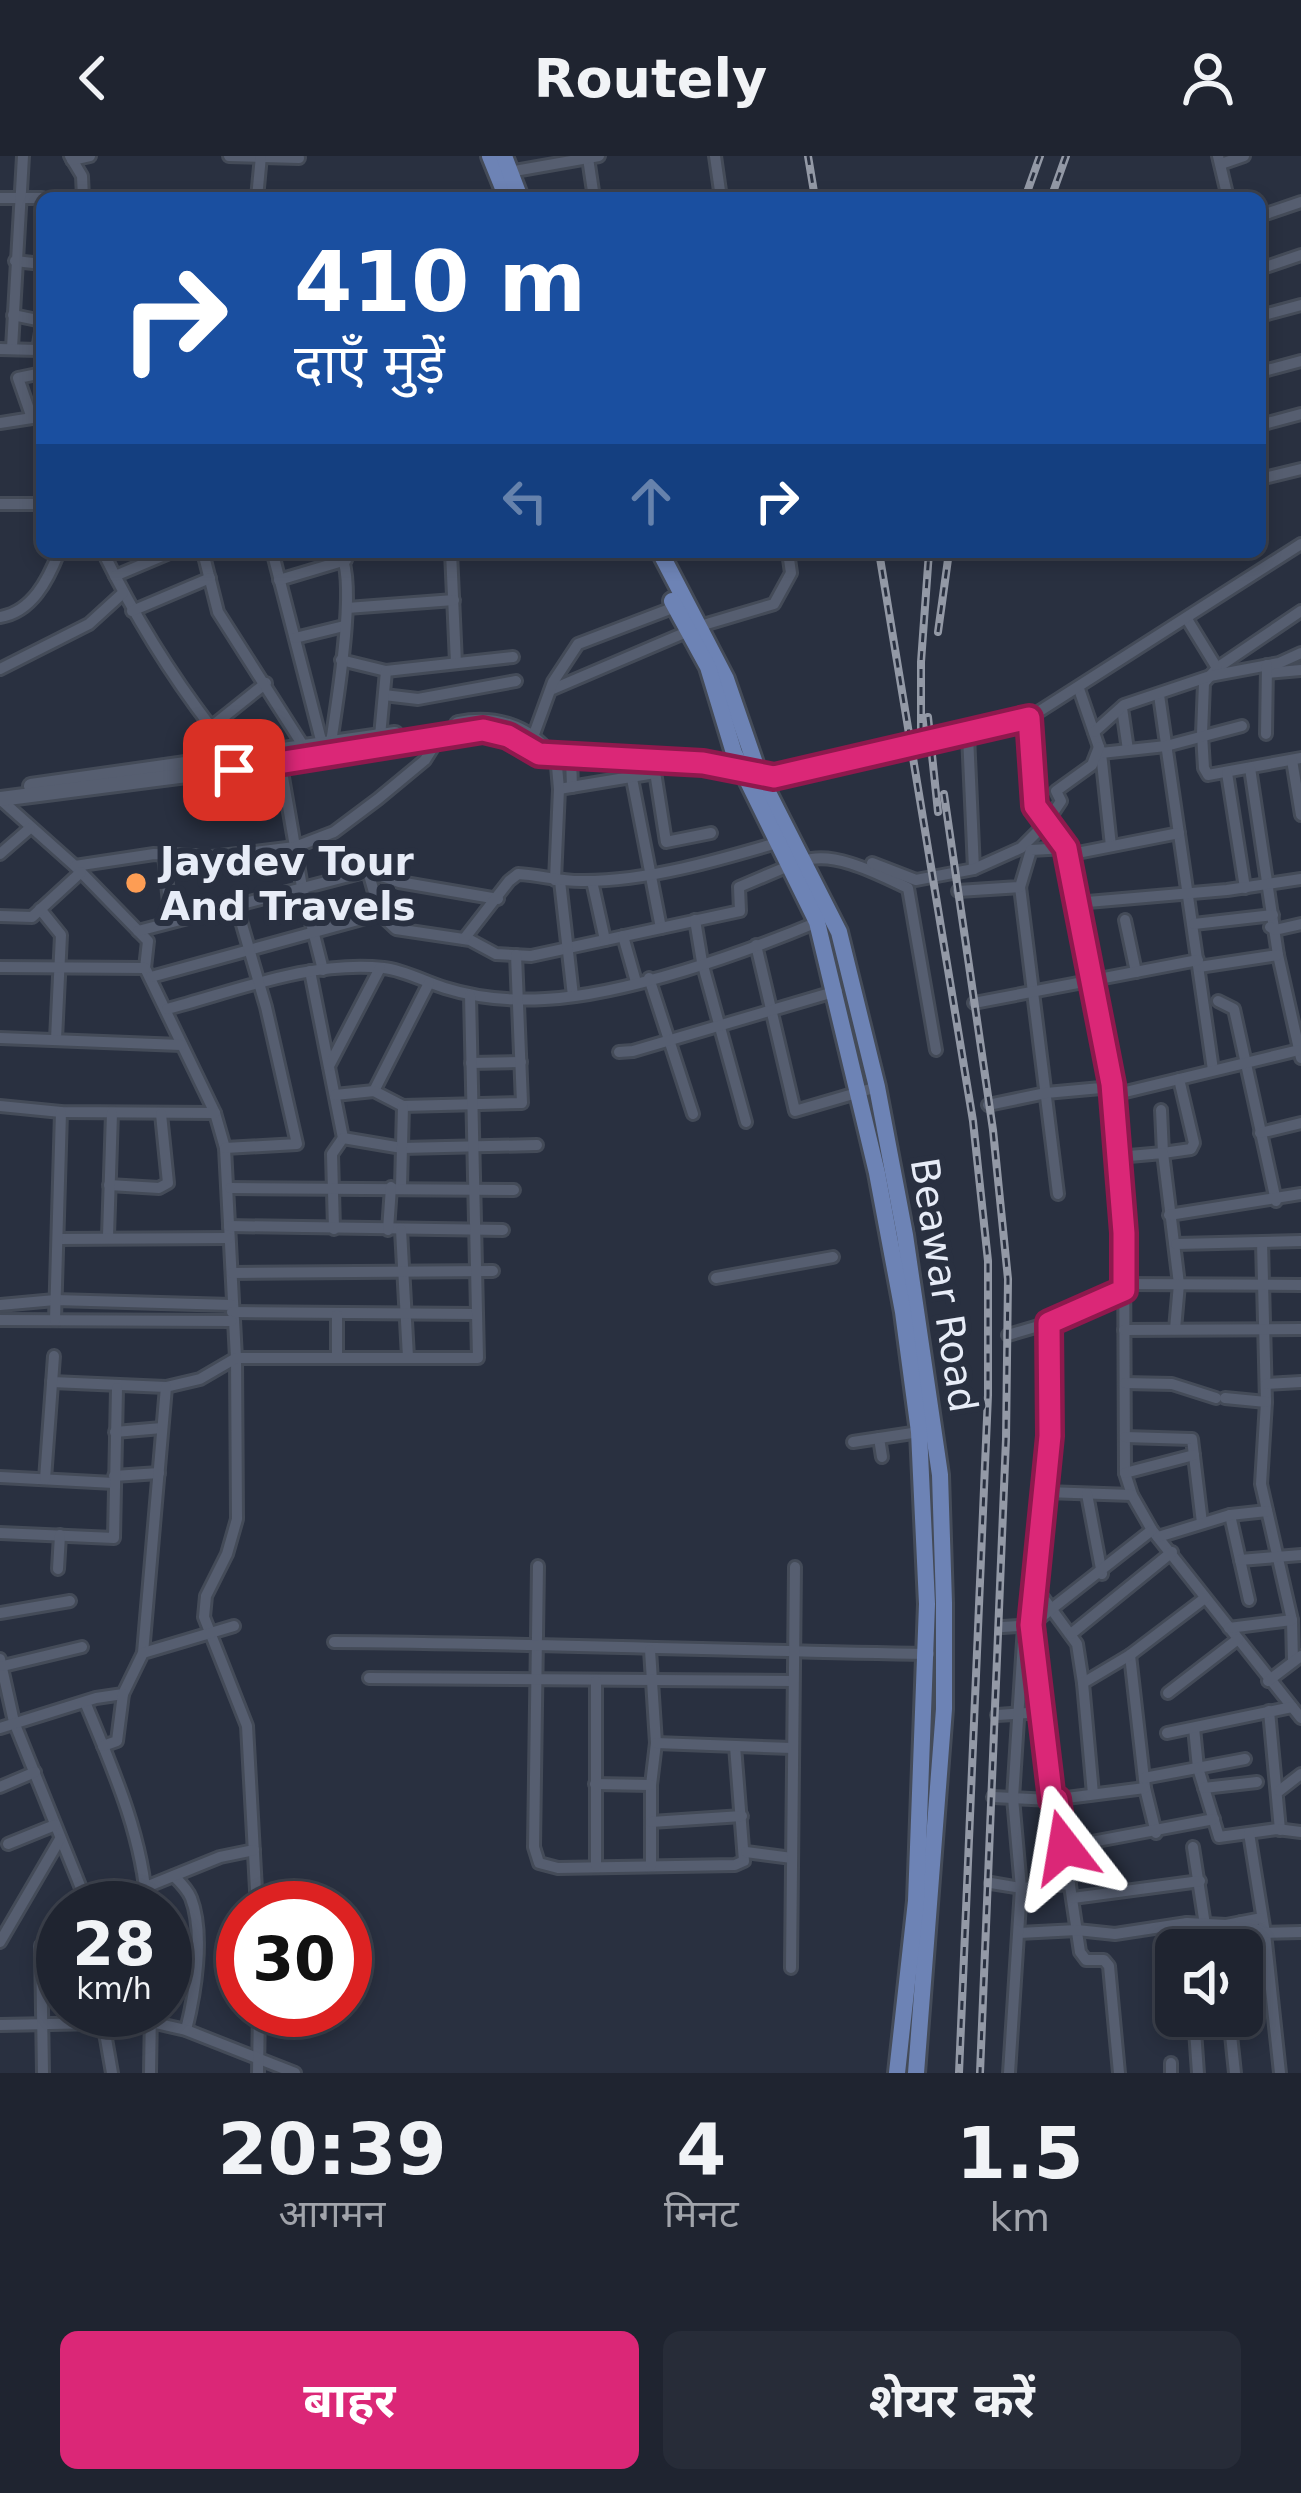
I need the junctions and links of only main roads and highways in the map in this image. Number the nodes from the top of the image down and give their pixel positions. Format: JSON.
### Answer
{"nodes":[{"id":1,"x":490,"y":156,"type":"edge"},
{"id":2,"x":505,"y":192,"type":"edge"},
{"id":3,"x":651,"y":558,"type":"edge"},
{"id":4,"x":664,"y":558,"type":"edge"},
{"id":5,"x":695,"y":629,"type":"junction"},
{"id":6,"x":751,"y":774,"type":"junction"},
{"id":7,"x":798,"y":863,"type":"junction"},
{"id":8,"x":843,"y":989,"type":"junction"},
{"id":9,"x":922,"y":1397,"type":"junction"},
{"id":10,"x":935,"y":1654,"type":"junction"},
{"id":11,"x":897,"y":2073,"type":"edge"},
{"id":12,"x":916,"y":2073,"type":"edge"}],
"edges":[{"from":1,"to":2,"type":"main road"},
{"from":3,"to":5,"type":"main road","name":"Beawar Road"},
{"from":4,"to":5,"type":"main road","name":"Beawar Road"},
{"from":5,"to":6,"type":"main road","name":"Beawar Road"},
{"from":6,"to":7,"type":"main road","name":"Beawar Road"},
{"from":6,"to":7,"type":"main road","name":"Beawar Road"},
{"from":7,"to":8,"type":"main road","name":"Beawar Road"},
{"from":8,"to":9,"type":"main road","name":"Beawar Road"},
{"from":8,"to":9,"type":"main road","name":"Beawar Road"},
{"from":9,"to":10,"type":"main road","name":"Beawar Road"},
{"from":9,"to":10,"type":"main road","name":"Beawar Road"},
{"from":10,"to":11,"type":"main road","name":"Beawar Road"},
{"from":10,"to":12,"type":"main road","name":"Beawar Road"}]}
